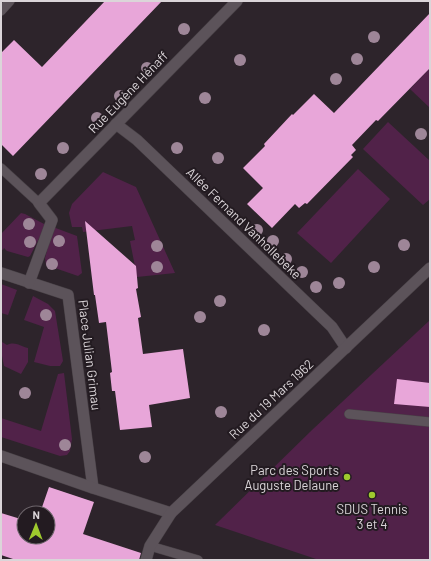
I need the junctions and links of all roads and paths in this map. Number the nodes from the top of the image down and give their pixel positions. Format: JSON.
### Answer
{"nodes":[{"id":1,"x":10,"y":1,"type":"edge"},
{"id":2,"x":237,"y":1,"type":"edge"},
{"id":3,"x":1,"y":11,"type":"edge"},
{"id":4,"x":116,"y":124,"type":"junction"},
{"id":5,"x":1,"y":168,"type":"edge"},
{"id":6,"x":39,"y":203,"type":"junction"},
{"id":7,"x":430,"y":268,"type":"edge"},
{"id":8,"x":1,"y":273,"type":"edge"},
{"id":9,"x":29,"y":282,"type":"junction"},
{"id":10,"x":346,"y":348,"type":"junction"},
{"id":11,"x":348,"y":414,"type":"dead end"},
{"id":12,"x":430,"y":422,"type":"edge"},
{"id":13,"x":1,"y":456,"type":"edge"},
{"id":14,"x":93,"y":488,"type":"junction"},
{"id":15,"x":171,"y":513,"type":"junction"},
{"id":16,"x":150,"y":546,"type":"junction"},
{"id":17,"x":146,"y":560,"type":"edge"},
{"id":18,"x":198,"y":560,"type":"edge"}],
"edges":[{"from":1,"to":3,"type":"lane"},
{"from":2,"to":4,"type":"street","name":"Rue Eugène Hénaff"},
{"from":4,"to":6,"type":"street","name":"Rue Eugène Hénaff"},
{"from":4,"to":10,"type":"street","name":"Allée Fernand Vanhollebeke"},
{"from":5,"to":6,"type":"lane"},
{"from":6,"to":9,"type":"street"},
{"from":7,"to":10,"type":"street","name":"Rue du 19 Mars 1962"},
{"from":8,"to":9,"type":"street","name":"Place Julian Grimau"},
{"from":9,"to":14,"type":"street","name":"Place Julian Grimau"},
{"from":10,"to":15,"type":"street","name":"Rue du 19 Mars 1962"},
{"from":11,"to":12,"type":"lane"},
{"from":13,"to":14,"type":"street"},
{"from":14,"to":15,"type":"street"},
{"from":15,"to":16,"type":"street","name":"Rue du 19 Mars 1962"},
{"from":16,"to":17,"type":"street","name":"Rue du 19 Mars 1962"},
{"from":16,"to":18,"type":"lane"}]}
